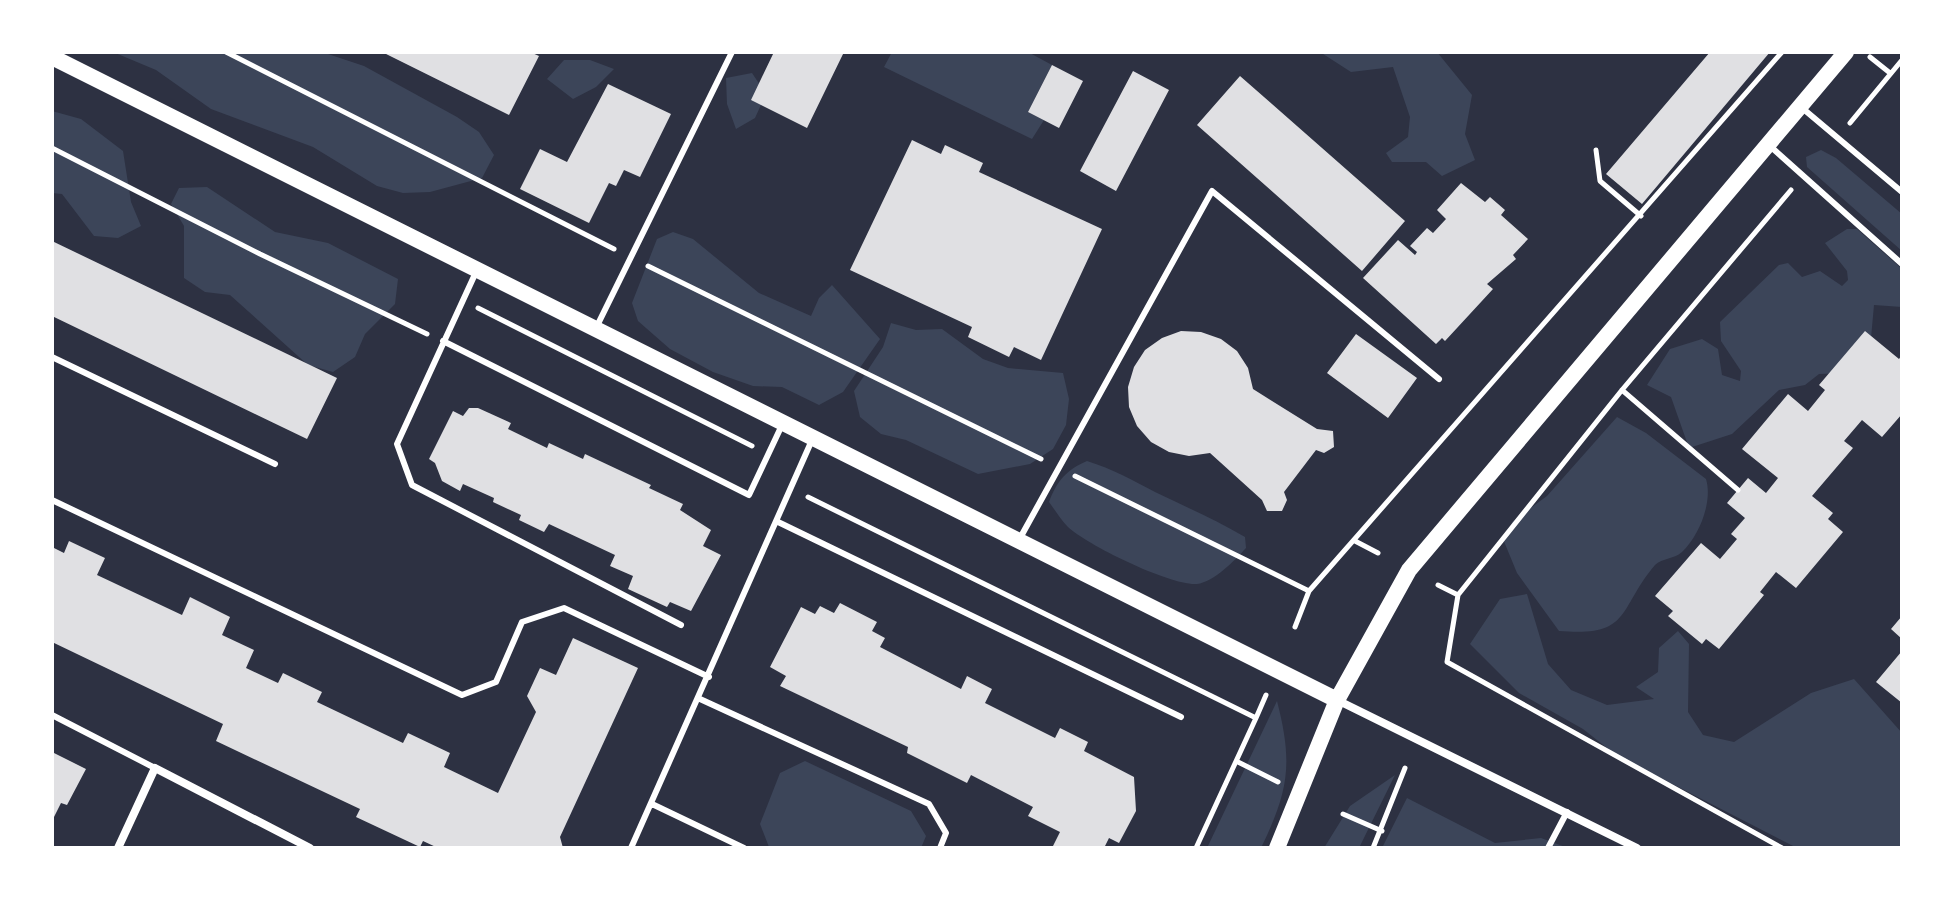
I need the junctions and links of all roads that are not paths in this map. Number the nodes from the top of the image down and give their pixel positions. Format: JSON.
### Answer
{"nodes":[{"id":1,"x":732,"y":52,"type":"edge"},
{"id":2,"x":1846,"y":52,"type":"edge"},
{"id":3,"x":52,"y":57,"type":"edge"},
{"id":4,"x":1800,"y":106,"type":"junction"},
{"id":5,"x":1768,"y":144,"type":"junction"},
{"id":6,"x":1902,"y":192,"type":"edge"},
{"id":7,"x":1902,"y":264,"type":"edge"},
{"id":8,"x":477,"y":269,"type":"junction"},
{"id":9,"x":595,"y":330,"type":"junction"},
{"id":10,"x":443,"y":341,"type":"junction"},
{"id":11,"x":52,"y":357,"type":"edge"},
{"id":12,"x":1439,"y":379,"type":"dead end"},
{"id":13,"x":783,"y":424,"type":"junction"},
{"id":14,"x":812,"y":440,"type":"junction"},
{"id":15,"x":275,"y":464,"type":"dead end"},
{"id":16,"x":52,"y":500,"type":"edge"},
{"id":17,"x":776,"y":521,"type":"junction"},
{"id":18,"x":1018,"y":542,"type":"junction"},
{"id":19,"x":681,"y":625,"type":"dead end"},
{"id":20,"x":709,"y":677,"type":"junction"},
{"id":21,"x":700,"y":699,"type":"junction"},
{"id":22,"x":1337,"y":700,"type":"junction"},
{"id":23,"x":52,"y":715,"type":"edge"},
{"id":24,"x":1181,"y":717,"type":"dead end"},
{"id":25,"x":155,"y":768,"type":"junction"},
{"id":26,"x":652,"y":804,"type":"junction"},
{"id":27,"x":1568,"y":811,"type":"junction"},
{"id":28,"x":118,"y":848,"type":"edge"},
{"id":29,"x":310,"y":848,"type":"edge"},
{"id":30,"x":631,"y":848,"type":"edge"},
{"id":31,"x":744,"y":848,"type":"edge"},
{"id":32,"x":940,"y":848,"type":"edge"},
{"id":33,"x":1277,"y":848,"type":"edge"},
{"id":34,"x":1548,"y":848,"type":"edge"},
{"id":35,"x":1637,"y":848,"type":"edge"}],
"edges":[{"from":1,"to":9,"type":"lane"},
{"from":2,"to":4,"type":"main road"},
{"from":3,"to":8,"type":"main road"},
{"from":4,"to":5,"type":"main road"},
{"from":4,"to":6,"type":"lane"},
{"from":5,"to":7,"type":"lane"},
{"from":5,"to":22,"type":"main road"},
{"from":8,"to":9,"type":"main road"},
{"from":8,"to":10,"type":"lane"},
{"from":9,"to":13,"type":"main road"},
{"from":10,"to":13,"type":"lane"},
{"from":10,"to":19,"type":"lane"},
{"from":11,"to":15,"type":"lane"},
{"from":12,"to":18,"type":"lane"},
{"from":13,"to":14,"type":"main road"},
{"from":14,"to":17,"type":"lane"},
{"from":14,"to":18,"type":"main road"},
{"from":16,"to":20,"type":"lane"},
{"from":17,"to":20,"type":"lane"},
{"from":17,"to":24,"type":"lane"},
{"from":18,"to":22,"type":"main road"},
{"from":20,"to":21,"type":"lane"},
{"from":21,"to":26,"type":"lane"},
{"from":21,"to":32,"type":"lane"},
{"from":22,"to":27,"type":"street"},
{"from":22,"to":33,"type":"main road"},
{"from":23,"to":25,"type":"lane"},
{"from":25,"to":28,"type":"street"},
{"from":25,"to":29,"type":"street"},
{"from":26,"to":30,"type":"lane"},
{"from":26,"to":31,"type":"lane"},
{"from":27,"to":34,"type":"lane"},
{"from":27,"to":35,"type":"street"}]}
